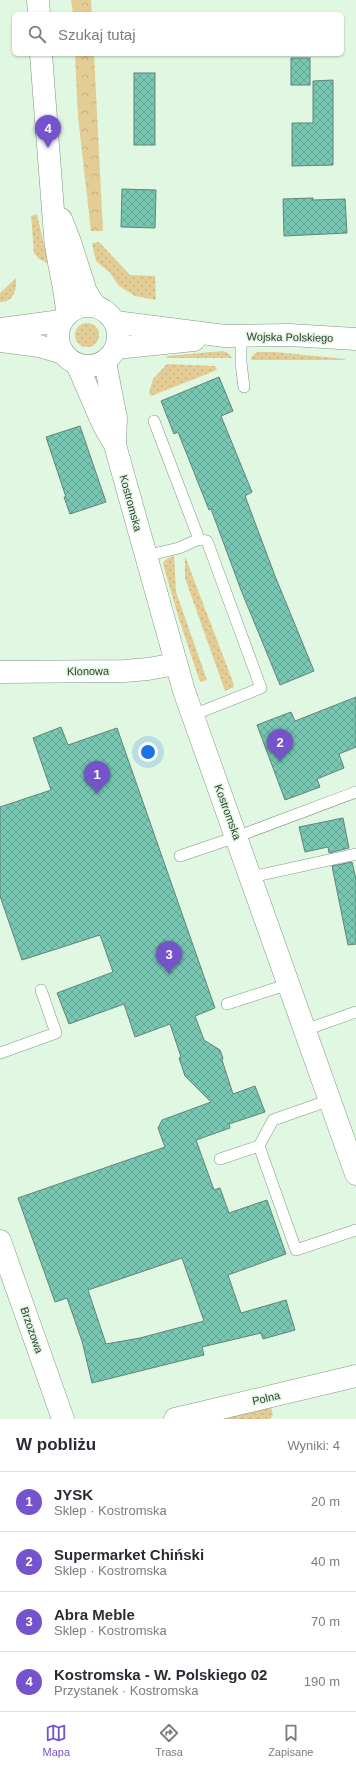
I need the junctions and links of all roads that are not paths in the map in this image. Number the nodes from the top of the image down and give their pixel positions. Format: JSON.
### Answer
{"nodes":[{"id":1,"x":38,"y":0,"type":"edge"},
{"id":2,"x":39,"y":12,"type":"edge"},
{"id":3,"x":42,"y":56,"type":"edge"},
{"id":4,"x":54,"y":201,"type":"junction"},
{"id":5,"x":95,"y":306,"type":"junction"},
{"id":6,"x":64,"y":318,"type":"junction"},
{"id":7,"x":115,"y":322,"type":"junction"},
{"id":8,"x":0,"y":329,"type":"edge"},
{"id":9,"x":233,"y":336,"type":"junction"},
{"id":10,"x":356,"y":339,"type":"edge"},
{"id":11,"x":0,"y":342,"type":"edge"},
{"id":12,"x":111,"y":354,"type":"junction"},
{"id":13,"x":70,"y":359,"type":"junction"},
{"id":14,"x":244,"y":387,"type":"dead end"},
{"id":15,"x":154,"y":421,"type":"dead end"},
{"id":16,"x":115,"y":446,"type":"junction"},
{"id":17,"x":199,"y":539,"type":"junction"},
{"id":18,"x":145,"y":556,"type":"junction"},
{"id":19,"x":176,"y":664,"type":"junction"},
{"id":20,"x":0,"y":672,"type":"edge"},
{"id":21,"x":193,"y":715,"type":"junction"},
{"id":22,"x":356,"y":792,"type":"edge"},
{"id":23,"x":236,"y":837,"type":"junction"},
{"id":24,"x":356,"y":854,"type":"edge"},
{"id":25,"x":180,"y":856,"type":"dead end"},
{"id":26,"x":251,"y":877,"type":"junction"},
{"id":27,"x":289,"y":984,"type":"junction"},
{"id":28,"x":41,"y":990,"type":"dead end"},
{"id":29,"x":227,"y":1004,"type":"dead end"},
{"id":30,"x":356,"y":1012,"type":"edge"},
{"id":31,"x":305,"y":1030,"type":"junction"},
{"id":32,"x":0,"y":1053,"type":"edge"},
{"id":33,"x":330,"y":1100,"type":"junction"},
{"id":34,"x":259,"y":1146,"type":"junction"},
{"id":35,"x":220,"y":1159,"type":"dead end"},
{"id":36,"x":356,"y":1174,"type":"edge"},
{"id":37,"x":356,"y":1230,"type":"edge"},
{"id":38,"x":0,"y":1241,"type":"edge"},
{"id":39,"x":356,"y":1376,"type":"edge"},
{"id":40,"x":63,"y":1419,"type":"edge"},
{"id":41,"x":176,"y":1419,"type":"edge"}],
"edges":[{"from":1,"to":2,"type":"street"},
{"from":3,"to":4,"type":"street"},
{"from":4,"to":5,"type":"street"},
{"from":4,"to":6,"type":"street"},
{"from":5,"to":6,"type":"street"},
{"from":5,"to":7,"type":"street"},
{"from":6,"to":8,"type":"street"},
{"from":6,"to":13,"type":"street"},
{"from":7,"to":9,"type":"street","name":"Wojska Polskiego"},
{"from":7,"to":12,"type":"street"},
{"from":9,"to":10,"type":"street","name":"Wojska Polskiego"},
{"from":9,"to":12,"type":"street","name":"Wojska Polskiego"},
{"from":9,"to":14,"type":"lane"},
{"from":11,"to":13,"type":"street"},
{"from":12,"to":13,"type":"street"},
{"from":12,"to":16,"type":"street","name":"Kostromska"},
{"from":13,"to":16,"type":"street","name":"Kostromska"},
{"from":15,"to":17,"type":"lane"},
{"from":16,"to":18,"type":"street","name":"Kostromska"},
{"from":17,"to":18,"type":"lane"},
{"from":17,"to":21,"type":"lane"},
{"from":18,"to":19,"type":"street","name":"Kostromska"},
{"from":19,"to":20,"type":"street","name":"Klonowa"},
{"from":19,"to":21,"type":"street","name":"Kostromska"},
{"from":21,"to":23,"type":"street","name":"Kostromska"},
{"from":22,"to":23,"type":"lane"},
{"from":23,"to":25,"type":"lane"},
{"from":23,"to":26,"type":"street","name":"Kostromska"},
{"from":24,"to":26,"type":"lane"},
{"from":26,"to":27,"type":"street","name":"Kostromska"},
{"from":27,"to":29,"type":"lane"},
{"from":27,"to":31,"type":"street","name":"Kostromska"},
{"from":28,"to":32,"type":"lane"},
{"from":30,"to":31,"type":"lane"},
{"from":31,"to":33,"type":"street","name":"Kostromska"},
{"from":33,"to":34,"type":"lane"},
{"from":33,"to":36,"type":"street","name":"Kostromska"},
{"from":34,"to":35,"type":"lane"},
{"from":34,"to":37,"type":"lane"},
{"from":38,"to":40,"type":"street","name":"Brzozowa"},
{"from":39,"to":41,"type":"street","name":"Polna"}]}
